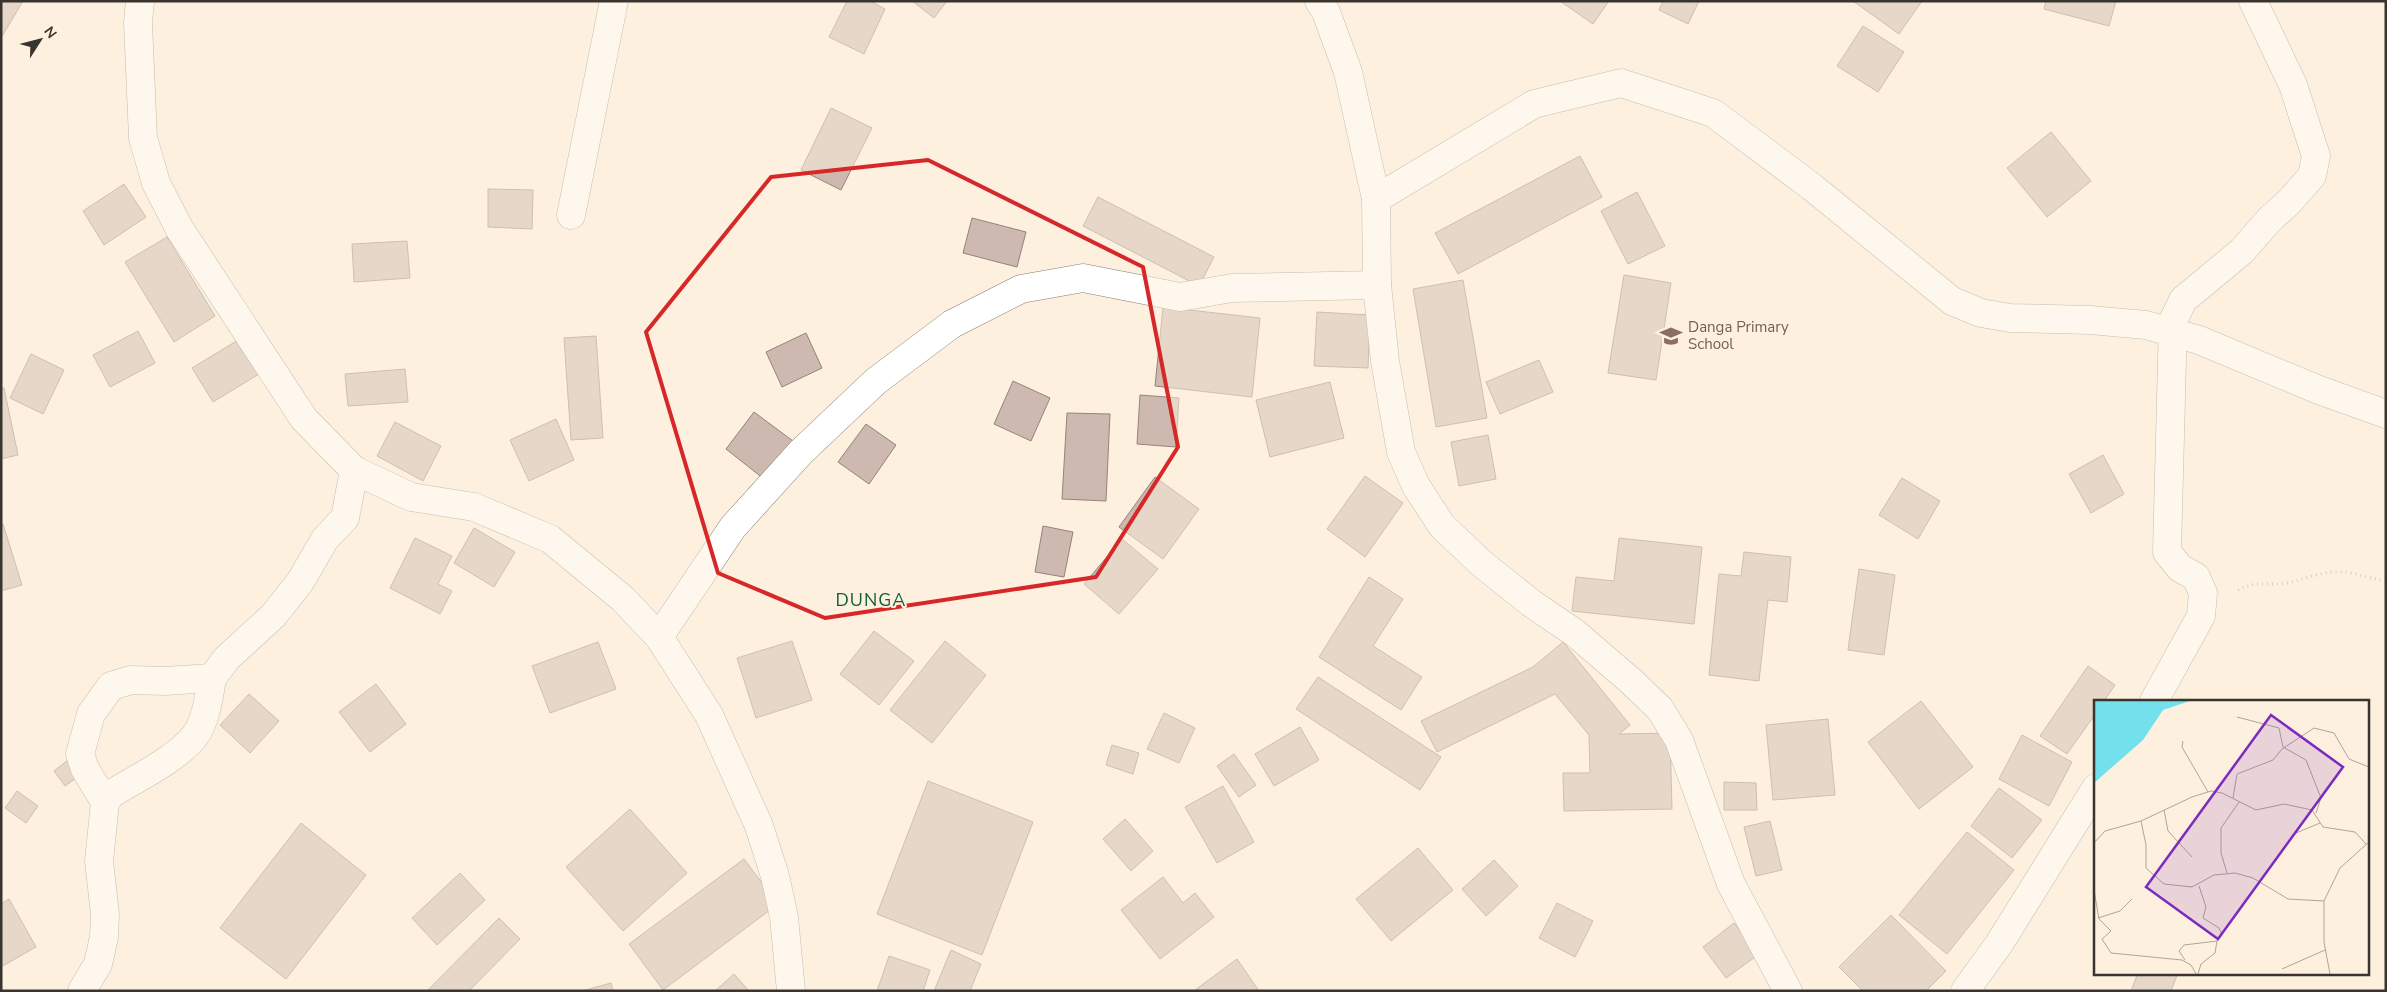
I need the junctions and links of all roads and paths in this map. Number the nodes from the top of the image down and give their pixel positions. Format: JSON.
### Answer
{"nodes":[{"id":1,"x":140,"y":1,"type":"edge"},
{"id":2,"x":614,"y":1,"type":"edge"},
{"id":3,"x":1318,"y":1,"type":"edge"},
{"id":4,"x":2253,"y":1,"type":"edge"},
{"id":5,"x":1376,"y":199,"type":"junction"},
{"id":6,"x":571,"y":215,"type":"dead end"},
{"id":7,"x":1377,"y":285,"type":"junction"},
{"id":8,"x":2174,"y":333,"type":"junction"},
{"id":9,"x":2386,"y":414,"type":"edge"},
{"id":10,"x":354,"y":470,"type":"junction"},
{"id":11,"x":2386,"y":580,"type":"edge"},
{"id":12,"x":2201,"y":616,"type":"junction"},
{"id":13,"x":659,"y":637,"type":"junction"},
{"id":14,"x":212,"y":678,"type":"junction"},
{"id":15,"x":2155,"y":700,"type":"edge"},
{"id":16,"x":2094,"y":791,"type":"edge"},
{"id":17,"x":105,"y":802,"type":"junction"},
{"id":18,"x":82,"y":991,"type":"edge"},
{"id":19,"x":791,"y":991,"type":"edge"},
{"id":20,"x":1788,"y":991,"type":"edge"},
{"id":21,"x":1966,"y":991,"type":"edge"}],
"edges":[{"from":1,"to":10,"type":"street"},
{"from":2,"to":6,"type":"street"},
{"from":3,"to":5,"type":"street"},
{"from":4,"to":8,"type":"street"},
{"from":5,"to":7,"type":"street"},
{"from":5,"to":8,"type":"street"},
{"from":7,"to":13,"type":"street"},
{"from":7,"to":20,"type":"street"},
{"from":8,"to":9,"type":"street"},
{"from":8,"to":12,"type":"street"},
{"from":10,"to":13,"type":"street"},
{"from":10,"to":14,"type":"street"},
{"from":11,"to":12,"type":"path"},
{"from":12,"to":15,"type":"street"},
{"from":13,"to":19,"type":"street"},
{"from":14,"to":17,"type":"street"},
{"from":14,"to":17,"type":"street"},
{"from":16,"to":21,"type":"street"},
{"from":17,"to":18,"type":"street"}]}
